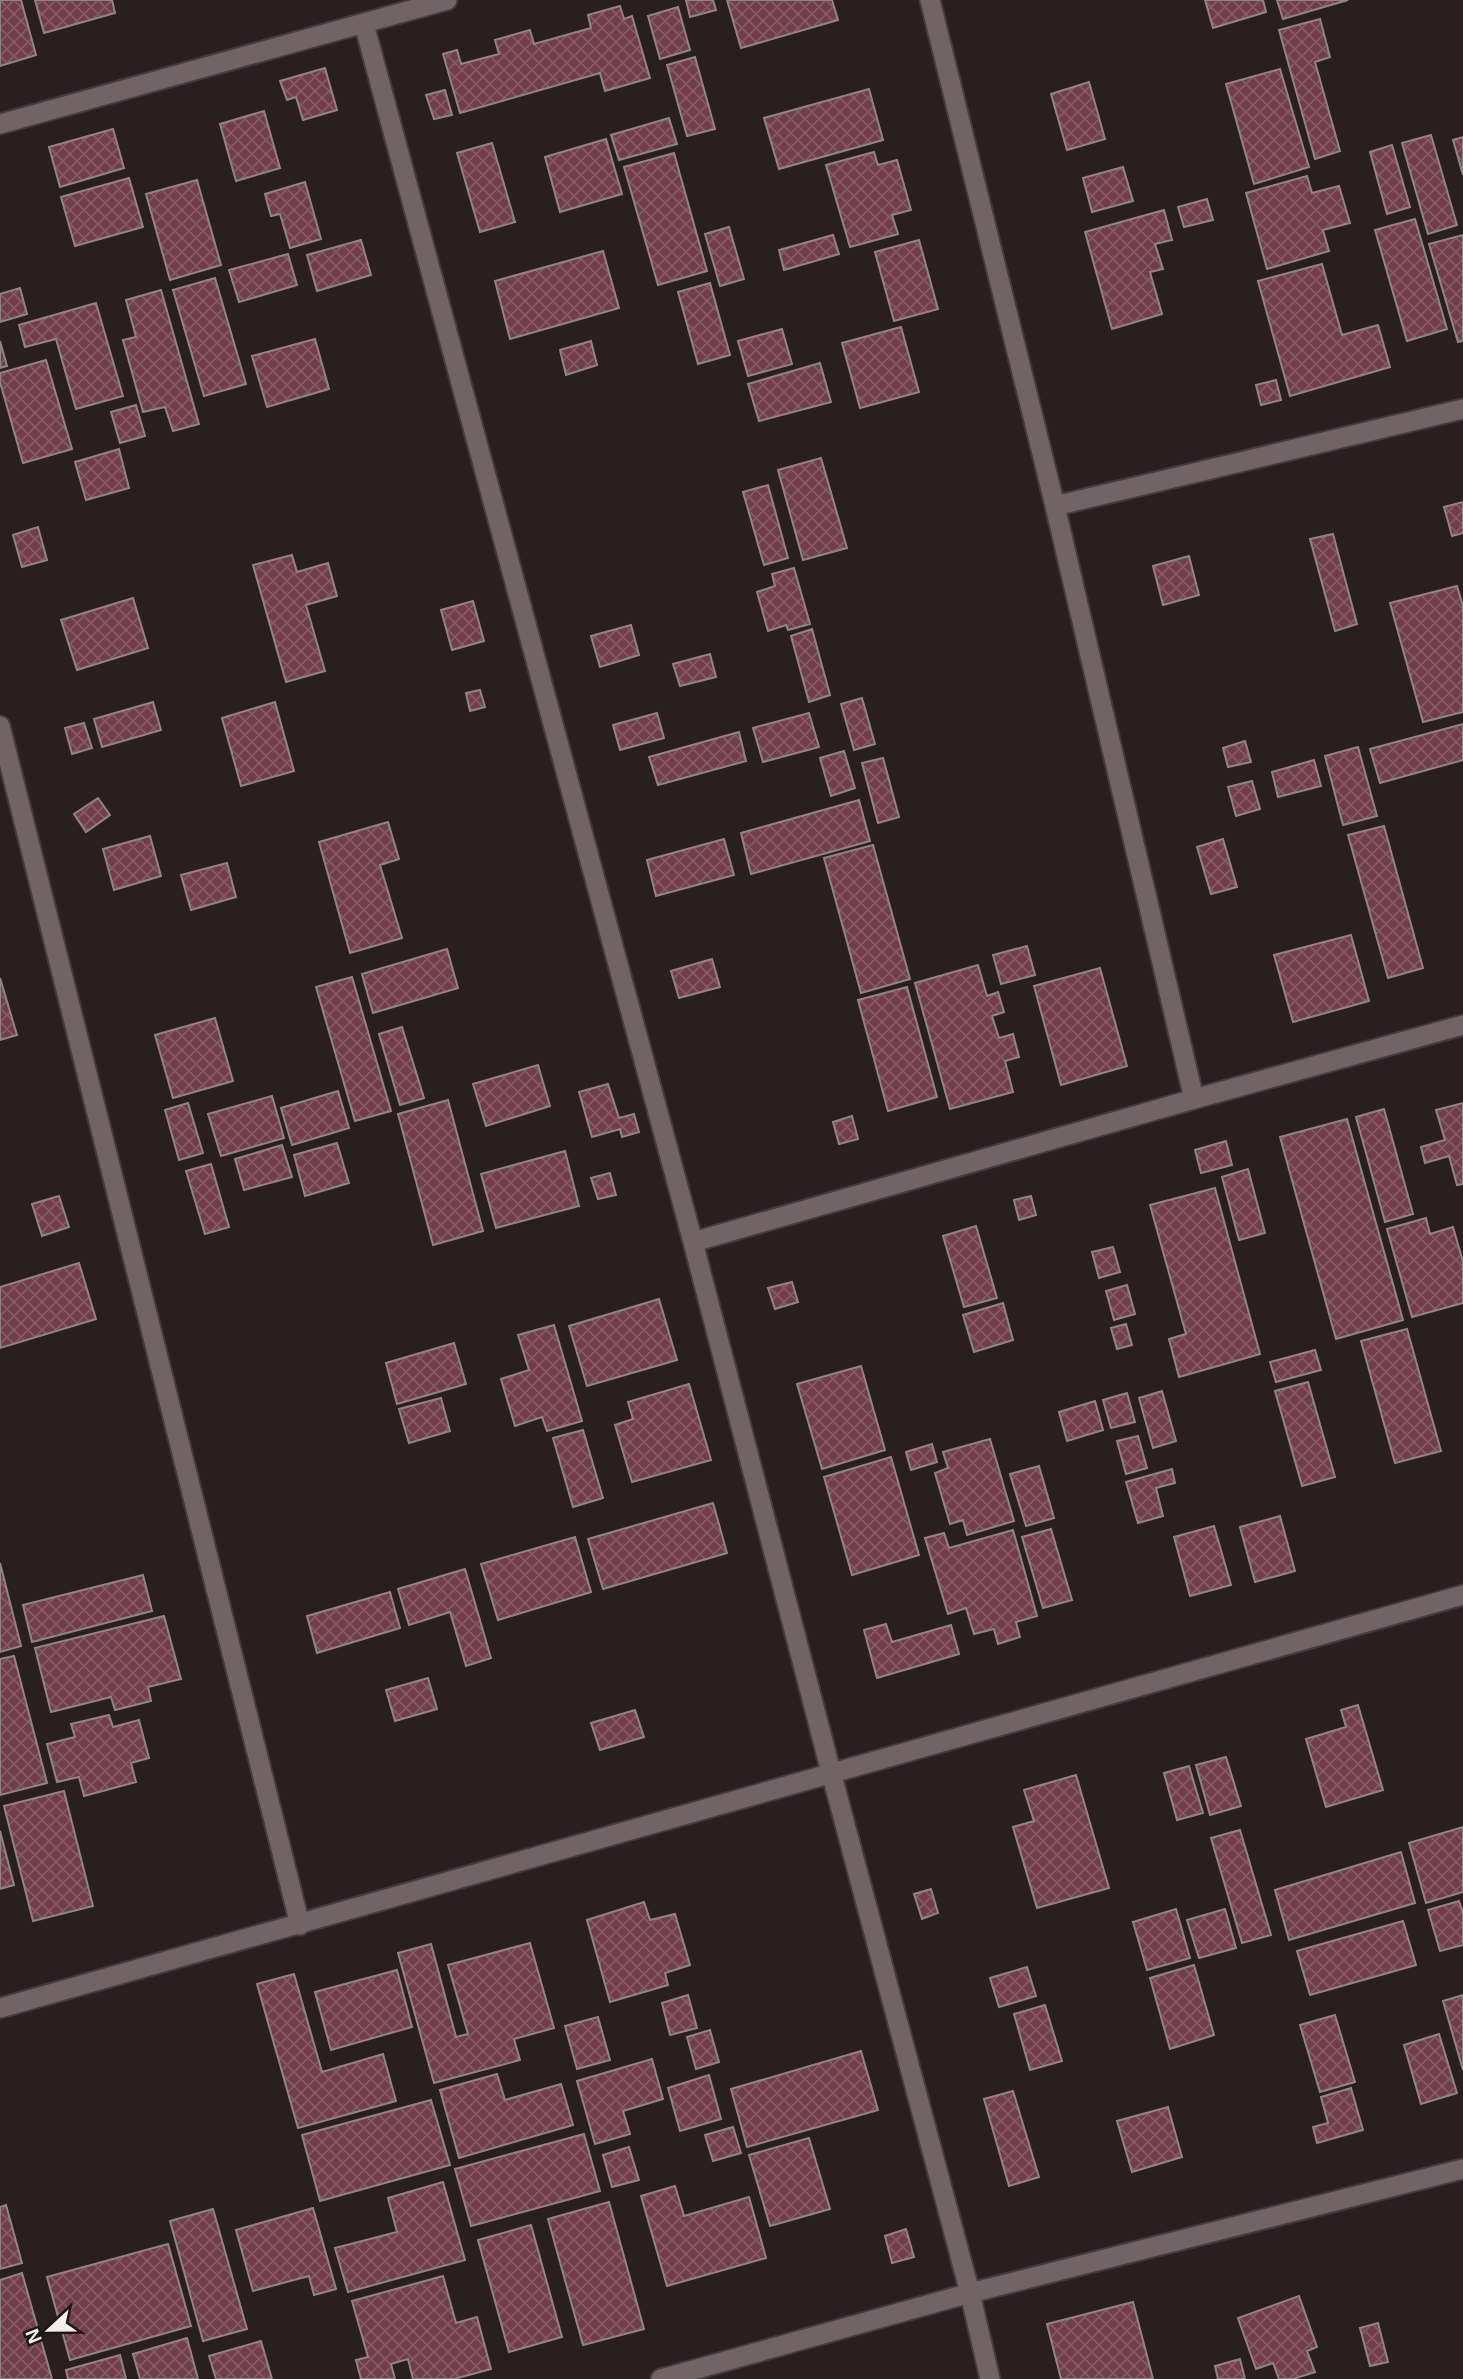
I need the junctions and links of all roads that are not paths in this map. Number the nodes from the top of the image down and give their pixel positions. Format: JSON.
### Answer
{"nodes":[{"id":1,"x":447,"y":0,"type":"edge"},
{"id":2,"x":930,"y":0,"type":"edge"},
{"id":3,"x":364,"y":24,"type":"junction"},
{"id":4,"x":0,"y":124,"type":"edge"},
{"id":5,"x":1463,"y":409,"type":"edge"},
{"id":6,"x":1055,"y":506,"type":"junction"},
{"id":7,"x":0,"y":726,"type":"edge"},
{"id":8,"x":1463,"y":1025,"type":"edge"},
{"id":9,"x":1194,"y":1098,"type":"junction"},
{"id":10,"x":693,"y":1242,"type":"junction"},
{"id":11,"x":1463,"y":1595,"type":"edge"},
{"id":12,"x":831,"y":1772,"type":"junction"},
{"id":13,"x":300,"y":1925,"type":"junction"},
{"id":14,"x":0,"y":2008,"type":"edge"},
{"id":15,"x":1463,"y":2169,"type":"edge"},
{"id":16,"x":970,"y":2293,"type":"junction"},
{"id":17,"x":661,"y":2379,"type":"edge"},
{"id":18,"x":990,"y":2379,"type":"edge"}],
"edges":[{"from":1,"to":3,"type":"street"},
{"from":2,"to":6,"type":"street"},
{"from":3,"to":4,"type":"street"},
{"from":3,"to":10,"type":"street"},
{"from":5,"to":6,"type":"street"},
{"from":6,"to":9,"type":"street"},
{"from":7,"to":13,"type":"street"},
{"from":8,"to":9,"type":"street"},
{"from":9,"to":10,"type":"street"},
{"from":10,"to":12,"type":"street"},
{"from":11,"to":12,"type":"street"},
{"from":12,"to":13,"type":"street"},
{"from":12,"to":16,"type":"street"},
{"from":13,"to":14,"type":"street"},
{"from":15,"to":16,"type":"street"},
{"from":16,"to":17,"type":"street"},
{"from":16,"to":18,"type":"street"}]}
